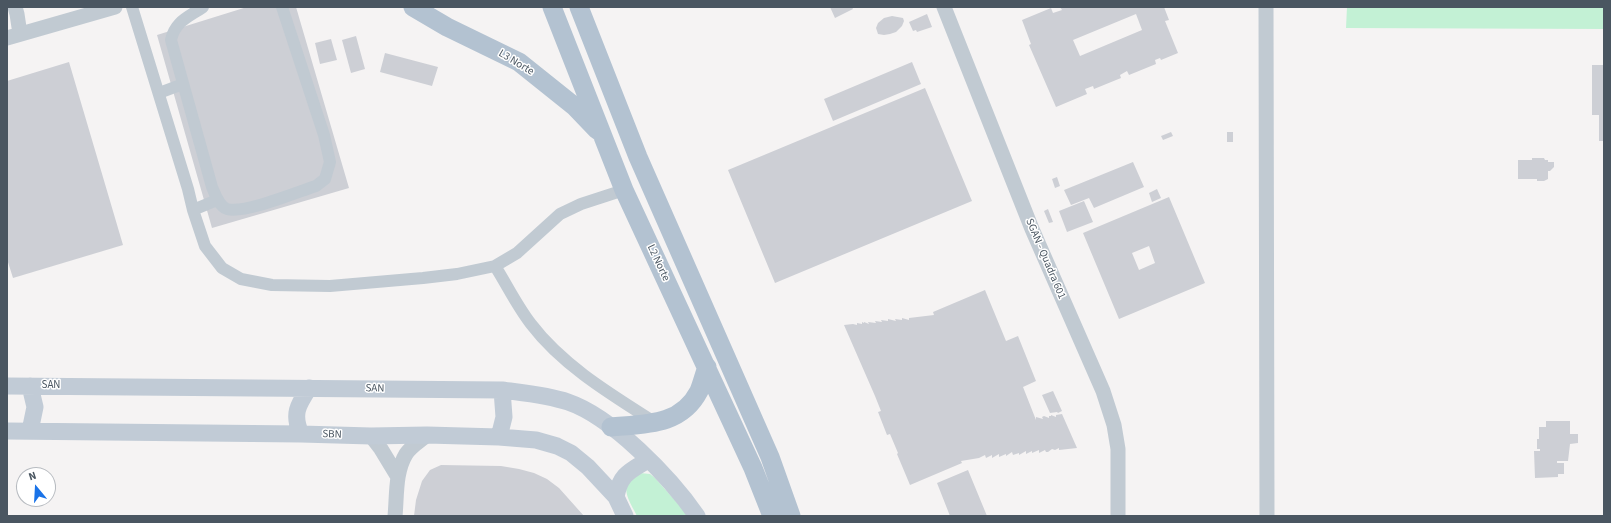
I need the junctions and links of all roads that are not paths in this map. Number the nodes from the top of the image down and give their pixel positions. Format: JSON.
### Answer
{"nodes":[{"id":1,"x":15,"y":7,"type":"edge"},
{"id":2,"x":115,"y":7,"type":"edge"},
{"id":3,"x":132,"y":7,"type":"edge"},
{"id":4,"x":203,"y":7,"type":"edge"},
{"id":5,"x":282,"y":7,"type":"edge"},
{"id":6,"x":413,"y":7,"type":"edge"},
{"id":7,"x":552,"y":7,"type":"edge"},
{"id":8,"x":579,"y":7,"type":"edge"},
{"id":9,"x":944,"y":7,"type":"edge"},
{"id":10,"x":1266,"y":7,"type":"edge"},
{"id":11,"x":96,"y":10,"type":"edge"},
{"id":12,"x":14,"y":36,"type":"edge"},
{"id":13,"x":184,"y":84,"type":"junction"},
{"id":14,"x":159,"y":93,"type":"junction"},
{"id":15,"x":605,"y":138,"type":"junction"},
{"id":16,"x":624,"y":190,"type":"junction"},
{"id":17,"x":217,"y":200,"type":"junction"},
{"id":18,"x":193,"y":210,"type":"junction"},
{"id":19,"x":495,"y":266,"type":"junction"},
{"id":20,"x":707,"y":367,"type":"junction"},
{"id":21,"x":7,"y":386,"type":"edge"},
{"id":22,"x":30,"y":386,"type":"junction"},
{"id":23,"x":309,"y":388,"type":"junction"},
{"id":24,"x":502,"y":390,"type":"junction"},
{"id":25,"x":657,"y":423,"type":"junction"},
{"id":26,"x":611,"y":426,"type":"junction"},
{"id":27,"x":7,"y":431,"type":"edge"},
{"id":28,"x":30,"y":431,"type":"junction"},
{"id":29,"x":301,"y":434,"type":"junction"},
{"id":30,"x":427,"y":435,"type":"junction"},
{"id":31,"x":371,"y":436,"type":"junction"},
{"id":32,"x":499,"y":437,"type":"junction"},
{"id":33,"x":648,"y":460,"type":"junction"},
{"id":34,"x":398,"y":477,"type":"junction"},
{"id":35,"x":616,"y":497,"type":"junction"},
{"id":36,"x":395,"y":516,"type":"edge"},
{"id":37,"x":626,"y":516,"type":"edge"},
{"id":38,"x":696,"y":516,"type":"edge"},
{"id":39,"x":772,"y":516,"type":"edge"},
{"id":40,"x":791,"y":516,"type":"edge"},
{"id":41,"x":1118,"y":516,"type":"edge"},
{"id":42,"x":1267,"y":516,"type":"edge"}],
"edges":[{"from":1,"to":12,"type":"street"},
{"from":2,"to":11,"type":"street"},
{"from":3,"to":14,"type":"street"},
{"from":4,"to":13,"type":"street"},
{"from":5,"to":17,"type":"street"},
{"from":6,"to":15,"type":"main road","name":"L3 Norte"},
{"from":7,"to":15,"type":"main road","name":"L2 Norte"},
{"from":8,"to":40,"type":"main road"},
{"from":9,"to":41,"type":"street","name":"SGAN - Quadra 601"},
{"from":10,"to":42,"type":"street"},
{"from":11,"to":12,"type":"street"},
{"from":13,"to":14,"type":"street"},
{"from":13,"to":17,"type":"street"},
{"from":14,"to":18,"type":"street"},
{"from":15,"to":16,"type":"main road","name":"L2 Norte"},
{"from":16,"to":19,"type":"street"},
{"from":16,"to":20,"type":"main road","name":"L2 Norte"},
{"from":17,"to":18,"type":"street"},
{"from":18,"to":19,"type":"street"},
{"from":19,"to":25,"type":"street"},
{"from":20,"to":25,"type":"main road"},
{"from":20,"to":39,"type":"main road","name":"L2 Norte"},
{"from":21,"to":22,"type":"main road","name":"SAN"},
{"from":22,"to":23,"type":"main road","name":"SAN"},
{"from":22,"to":28,"type":"main road"},
{"from":23,"to":24,"type":"main road","name":"SAN"},
{"from":23,"to":29,"type":"main road"},
{"from":24,"to":26,"type":"main road","name":"SAN"},
{"from":24,"to":32,"type":"main road"},
{"from":25,"to":26,"type":"main road"},
{"from":26,"to":33,"type":"main road","name":"SAN"},
{"from":27,"to":28,"type":"main road","name":"SBN"},
{"from":28,"to":29,"type":"main road","name":"SBN"},
{"from":29,"to":31,"type":"main road","name":"SBN"},
{"from":30,"to":31,"type":"main road","name":"SBN"},
{"from":30,"to":32,"type":"main road","name":"SBN"},
{"from":30,"to":34,"type":"street"},
{"from":31,"to":34,"type":"street"},
{"from":32,"to":35,"type":"main road","name":"SBN"},
{"from":33,"to":35,"type":"main road"},
{"from":33,"to":38,"type":"main road","name":"SAN"},
{"from":34,"to":36,"type":"street"},
{"from":35,"to":37,"type":"main road","name":"SBN"}]}
